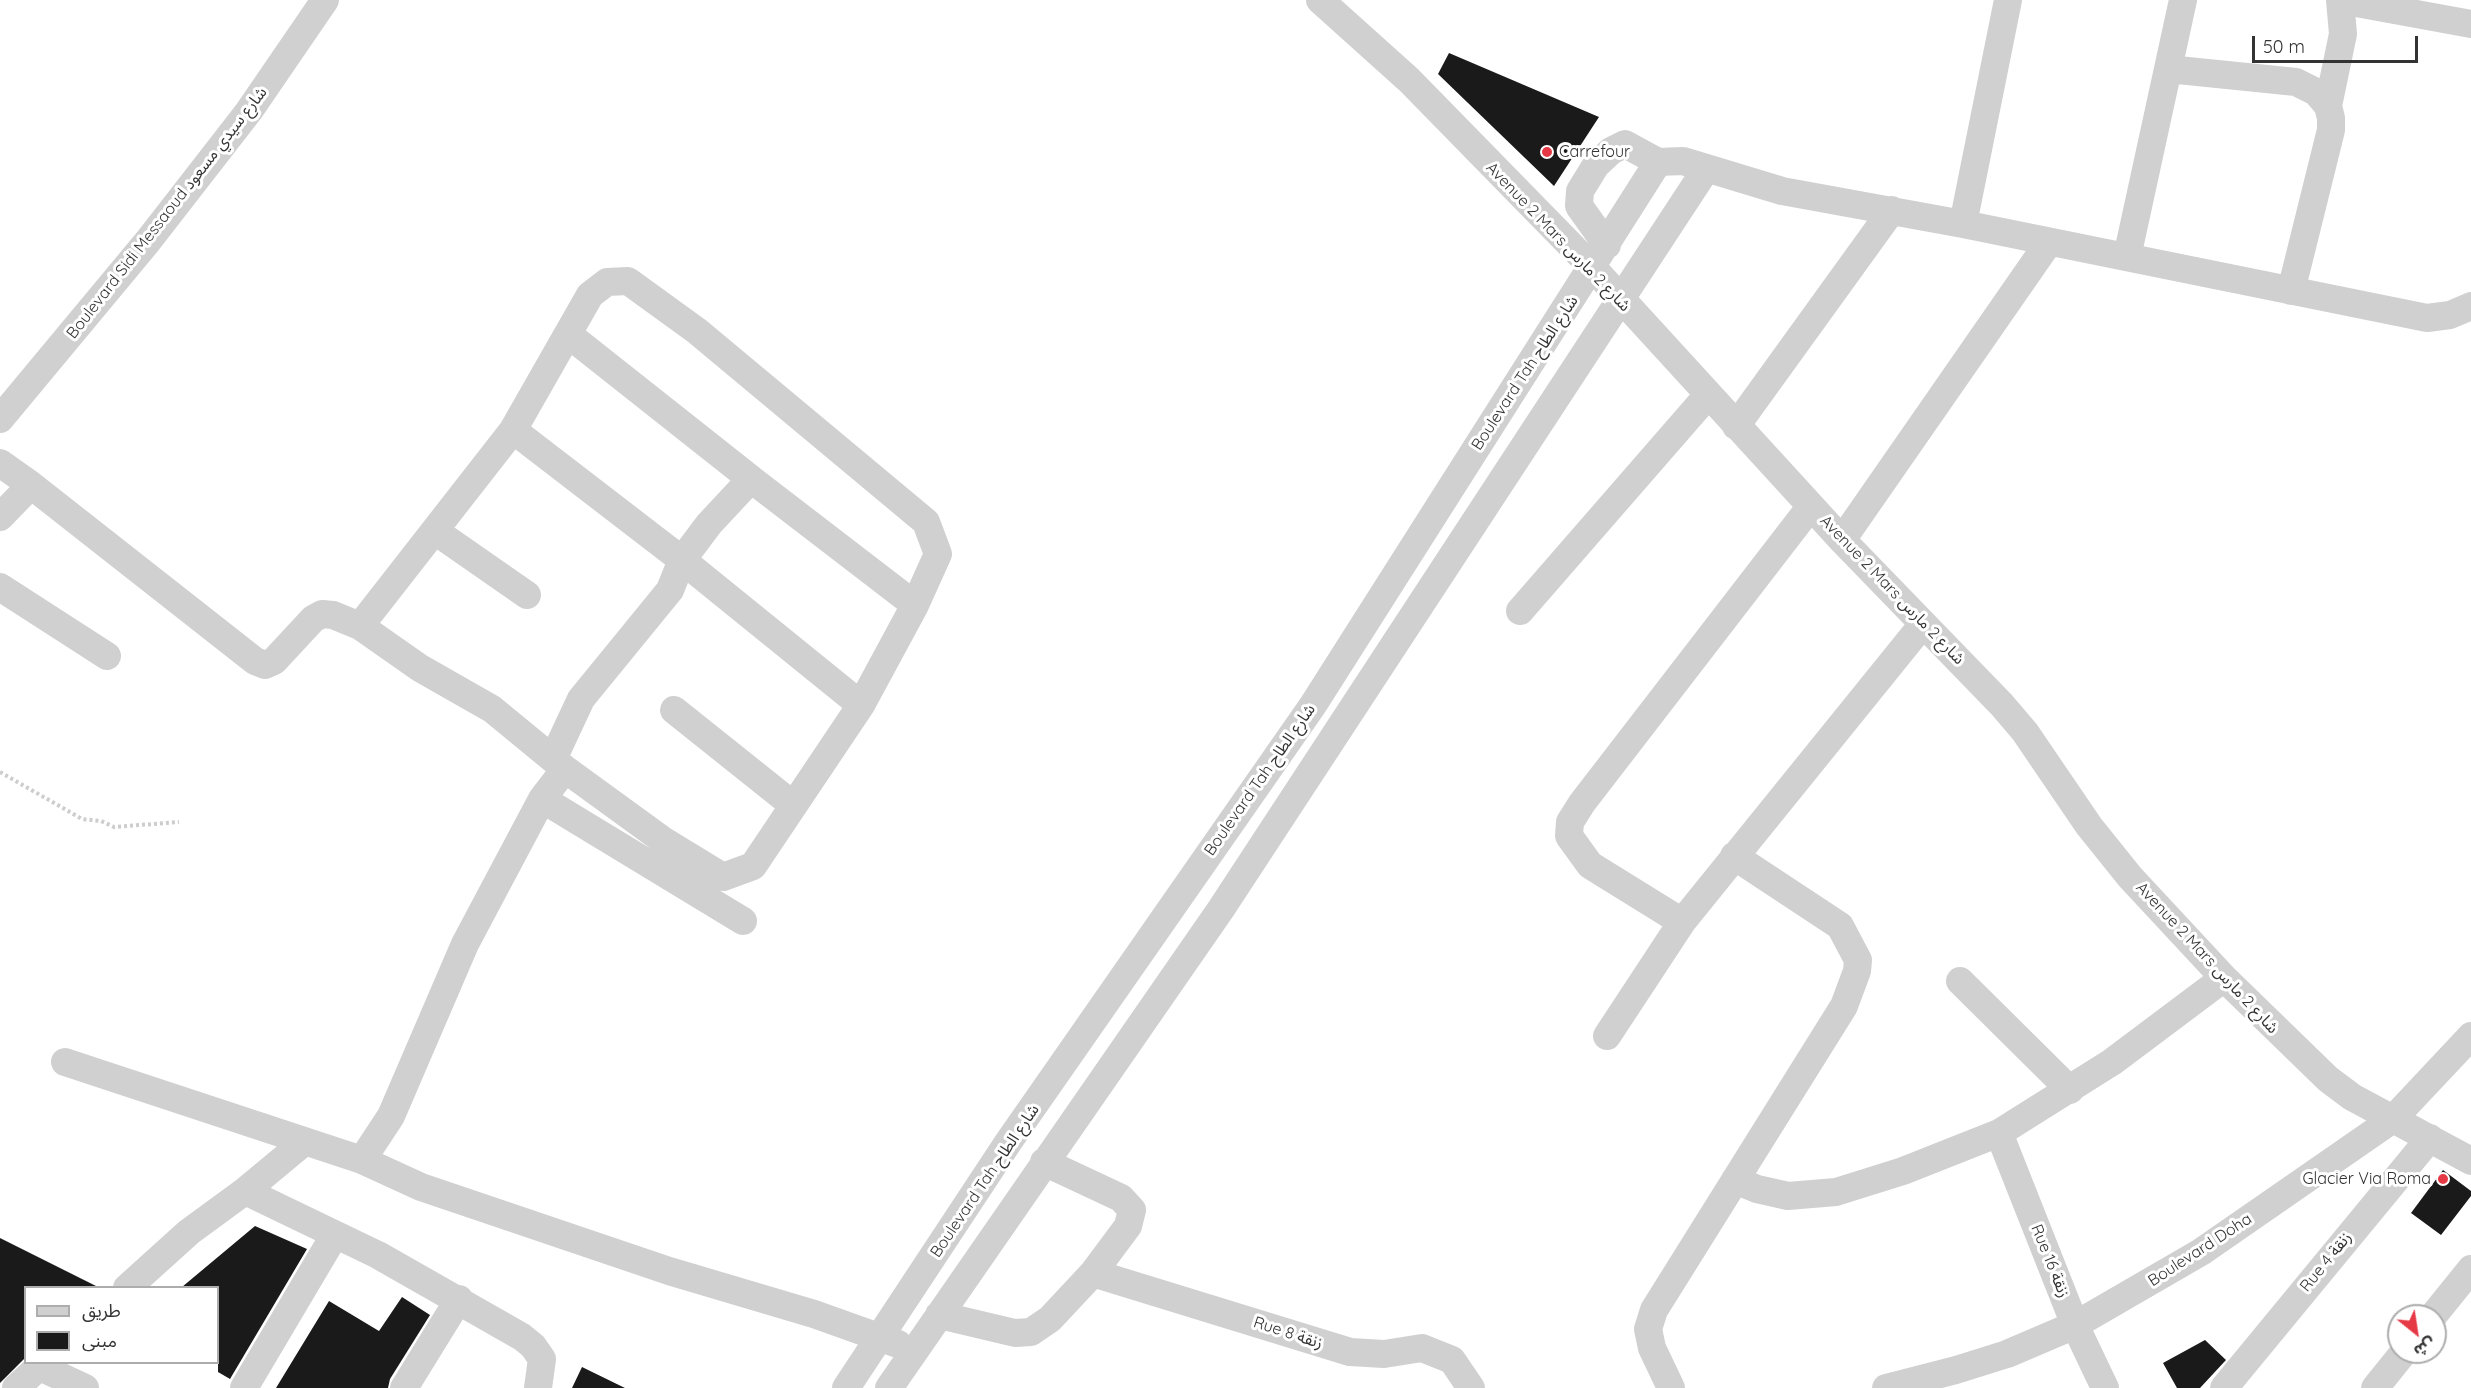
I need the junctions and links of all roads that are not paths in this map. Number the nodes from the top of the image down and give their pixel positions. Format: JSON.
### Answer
{"nodes":[{"id":1,"x":325,"y":0,"type":"edge"},
{"id":2,"x":1320,"y":0,"type":"edge"},
{"id":3,"x":2008,"y":0,"type":"edge"},
{"id":4,"x":2182,"y":0,"type":"edge"},
{"id":5,"x":2340,"y":0,"type":"edge"},
{"id":6,"x":2471,"y":24,"type":"edge"},
{"id":7,"x":2168,"y":69,"type":"junction"},
{"id":8,"x":2328,"y":106,"type":"junction"},
{"id":9,"x":1658,"y":162,"type":"junction"},
{"id":10,"x":1706,"y":169,"type":"junction"},
{"id":11,"x":1892,"y":210,"type":"junction"},
{"id":12,"x":1963,"y":224,"type":"junction"},
{"id":13,"x":2049,"y":242,"type":"junction"},
{"id":14,"x":1600,"y":257,"type":"junction"},
{"id":15,"x":2127,"y":257,"type":"junction"},
{"id":16,"x":2291,"y":291,"type":"junction"},
{"id":17,"x":1620,"y":301,"type":"junction"},
{"id":18,"x":2471,"y":306,"type":"edge"},
{"id":19,"x":569,"y":334,"type":"junction"},
{"id":20,"x":1708,"y":395,"type":"junction"},
{"id":21,"x":0,"y":419,"type":"edge"},
{"id":22,"x":1736,"y":426,"type":"junction"},
{"id":23,"x":513,"y":430,"type":"junction"},
{"id":24,"x":0,"y":463,"type":"edge"},
{"id":25,"x":751,"y":480,"type":"junction"},
{"id":26,"x":31,"y":485,"type":"junction"},
{"id":27,"x":1811,"y":506,"type":"junction"},
{"id":28,"x":0,"y":517,"type":"edge"},
{"id":29,"x":435,"y":531,"type":"junction"},
{"id":30,"x":1842,"y":540,"type":"junction"},
{"id":31,"x":682,"y":560,"type":"junction"},
{"id":32,"x":0,"y":587,"type":"edge"},
{"id":33,"x":527,"y":595,"type":"dead end"},
{"id":34,"x":915,"y":605,"type":"junction"},
{"id":35,"x":1520,"y":611,"type":"dead end"},
{"id":36,"x":1923,"y":624,"type":"junction"},
{"id":37,"x":360,"y":626,"type":"junction"},
{"id":38,"x":107,"y":656,"type":"dead end"},
{"id":39,"x":861,"y":705,"type":"junction"},
{"id":40,"x":674,"y":710,"type":"dead end"},
{"id":41,"x":559,"y":764,"type":"junction"},
{"id":42,"x":542,"y":799,"type":"junction"},
{"id":43,"x":793,"y":806,"type":"junction"},
{"id":44,"x":1734,"y":856,"type":"junction"},
{"id":45,"x":743,"y":921,"type":"dead end"},
{"id":46,"x":1682,"y":922,"type":"junction"},
{"id":47,"x":2223,"y":978,"type":"junction"},
{"id":48,"x":1959,"y":981,"type":"dead end"},
{"id":49,"x":1607,"y":1036,"type":"dead end"},
{"id":50,"x":2471,"y":1036,"type":"edge"},
{"id":51,"x":65,"y":1062,"type":"dead end"},
{"id":52,"x":2070,"y":1090,"type":"junction"},
{"id":53,"x":2393,"y":1119,"type":"junction"},
{"id":54,"x":1999,"y":1133,"type":"junction"},
{"id":55,"x":2430,"y":1138,"type":"junction"},
{"id":56,"x":304,"y":1142,"type":"junction"},
{"id":57,"x":362,"y":1160,"type":"junction"},
{"id":58,"x":2471,"y":1161,"type":"edge"},
{"id":59,"x":1044,"y":1162,"type":"junction"},
{"id":60,"x":1735,"y":1180,"type":"junction"},
{"id":61,"x":245,"y":1191,"type":"junction"},
{"id":62,"x":334,"y":1236,"type":"junction"},
{"id":63,"x":2471,"y":1269,"type":"edge"},
{"id":64,"x":1093,"y":1273,"type":"junction"},
{"id":65,"x":128,"y":1286,"type":"edge"},
{"id":66,"x":459,"y":1299,"type":"junction"},
{"id":67,"x":2443,"y":1304,"type":"edge"},
{"id":68,"x":939,"y":1315,"type":"junction"},
{"id":69,"x":2075,"y":1324,"type":"junction"},
{"id":70,"x":880,"y":1338,"type":"junction"},
{"id":71,"x":915,"y":1350,"type":"junction"},
{"id":72,"x":42,"y":1364,"type":"edge"},
{"id":73,"x":2394,"y":1364,"type":"edge"},
{"id":74,"x":16,"y":1388,"type":"edge"},
{"id":75,"x":85,"y":1388,"type":"edge"},
{"id":76,"x":244,"y":1388,"type":"edge"},
{"id":77,"x":404,"y":1388,"type":"edge"},
{"id":78,"x":538,"y":1388,"type":"edge"},
{"id":79,"x":846,"y":1388,"type":"edge"},
{"id":80,"x":889,"y":1388,"type":"edge"},
{"id":81,"x":1471,"y":1388,"type":"edge"},
{"id":82,"x":1671,"y":1388,"type":"edge"},
{"id":83,"x":1886,"y":1388,"type":"edge"},
{"id":84,"x":2105,"y":1388,"type":"edge"},
{"id":85,"x":2223,"y":1388,"type":"edge"},
{"id":86,"x":2375,"y":1388,"type":"edge"}],
"edges":[{"from":1,"to":21,"type":"street","name":"Boulevard Sidi Messaoud شارع سيدي مسعود"},
{"from":2,"to":14,"type":"street","name":"Avenue 2 Mars شارع 2 مارس"},
{"from":3,"to":12,"type":"street"},
{"from":4,"to":7,"type":"street"},
{"from":5,"to":6,"type":"street"},
{"from":5,"to":8,"type":"street"},
{"from":7,"to":8,"type":"street"},
{"from":7,"to":15,"type":"street"},
{"from":8,"to":16,"type":"street"},
{"from":9,"to":10,"type":"street"},
{"from":9,"to":14,"type":"street","name":"Boulevard Tah شارع الطاح"},
{"from":9,"to":14,"type":"street"},
{"from":10,"to":11,"type":"street"},
{"from":10,"to":17,"type":"street"},
{"from":11,"to":12,"type":"street"},
{"from":11,"to":22,"type":"street"},
{"from":12,"to":13,"type":"street"},
{"from":13,"to":15,"type":"street"},
{"from":13,"to":30,"type":"street"},
{"from":14,"to":17,"type":"street","name":"Avenue 2 Mars شارع 2 مارس"},
{"from":14,"to":70,"type":"street","name":"Boulevard Tah شارع الطاح"},
{"from":15,"to":16,"type":"street"},
{"from":16,"to":18,"type":"street"},
{"from":17,"to":20,"type":"street","name":"Avenue 2 Mars شارع 2 مارس"},
{"from":17,"to":59,"type":"street"},
{"from":19,"to":23,"type":"street"},
{"from":19,"to":25,"type":"street"},
{"from":19,"to":34,"type":"street"},
{"from":20,"to":22,"type":"street","name":"Avenue 2 Mars شارع 2 مارس"},
{"from":20,"to":35,"type":"street"},
{"from":22,"to":27,"type":"street","name":"Avenue 2 Mars شارع 2 مارس"},
{"from":23,"to":29,"type":"street"},
{"from":23,"to":31,"type":"street"},
{"from":24,"to":26,"type":"street"},
{"from":25,"to":31,"type":"street"},
{"from":25,"to":34,"type":"street"},
{"from":26,"to":28,"type":"street"},
{"from":26,"to":37,"type":"street"},
{"from":27,"to":30,"type":"street","name":"Avenue 2 Mars شارع 2 مارس"},
{"from":27,"to":46,"type":"street"},
{"from":29,"to":33,"type":"street"},
{"from":29,"to":37,"type":"street"},
{"from":30,"to":36,"type":"street","name":"Avenue 2 Mars شارع 2 مارس"},
{"from":31,"to":39,"type":"street"},
{"from":31,"to":41,"type":"street"},
{"from":32,"to":38,"type":"street"},
{"from":34,"to":39,"type":"street"},
{"from":36,"to":44,"type":"street"},
{"from":36,"to":47,"type":"street","name":"Avenue 2 Mars شارع 2 مارس"},
{"from":37,"to":41,"type":"street"},
{"from":39,"to":43,"type":"street"},
{"from":40,"to":43,"type":"street"},
{"from":41,"to":42,"type":"street"},
{"from":41,"to":43,"type":"street"},
{"from":42,"to":45,"type":"street"},
{"from":42,"to":57,"type":"street"},
{"from":44,"to":46,"type":"street"},
{"from":44,"to":60,"type":"street"},
{"from":46,"to":49,"type":"street"},
{"from":47,"to":52,"type":"street"},
{"from":47,"to":53,"type":"street","name":"Avenue 2 Mars شارع 2 مارس"},
{"from":48,"to":52,"type":"street"},
{"from":50,"to":53,"type":"street","name":"Boulevard Doha"},
{"from":51,"to":56,"type":"street"},
{"from":52,"to":54,"type":"street"},
{"from":53,"to":55,"type":"street","name":"Avenue 2 Mars شارع 2 مارس"},
{"from":53,"to":69,"type":"street","name":"Boulevard Doha"},
{"from":54,"to":60,"type":"street"},
{"from":54,"to":69,"type":"street","name":"Rue 16 زنقة"},
{"from":55,"to":58,"type":"street","name":"Avenue 2 Mars شارع 2 مارس"},
{"from":55,"to":85,"type":"street","name":"Rue 4 زنقة"},
{"from":56,"to":57,"type":"street"},
{"from":56,"to":61,"type":"street"},
{"from":57,"to":70,"type":"street"},
{"from":59,"to":64,"type":"street"},
{"from":59,"to":68,"type":"street"},
{"from":60,"to":82,"type":"street"},
{"from":61,"to":62,"type":"street"},
{"from":61,"to":65,"type":"street"},
{"from":62,"to":66,"type":"street"},
{"from":62,"to":76,"type":"street"},
{"from":63,"to":67,"type":"street"},
{"from":64,"to":68,"type":"street"},
{"from":64,"to":81,"type":"street","name":"Rue 8 زنقة"},
{"from":66,"to":77,"type":"street"},
{"from":66,"to":78,"type":"street"},
{"from":68,"to":71,"type":"street"},
{"from":69,"to":83,"type":"street","name":"Boulevard Doha"},
{"from":69,"to":84,"type":"street","name":"Rue 16 زنقة"},
{"from":70,"to":71,"type":"street"},
{"from":70,"to":79,"type":"street","name":"Boulevard Tah شارع الطاح"},
{"from":71,"to":80,"type":"street"},
{"from":72,"to":74,"type":"street"},
{"from":72,"to":75,"type":"street"},
{"from":73,"to":86,"type":"street"}]}
